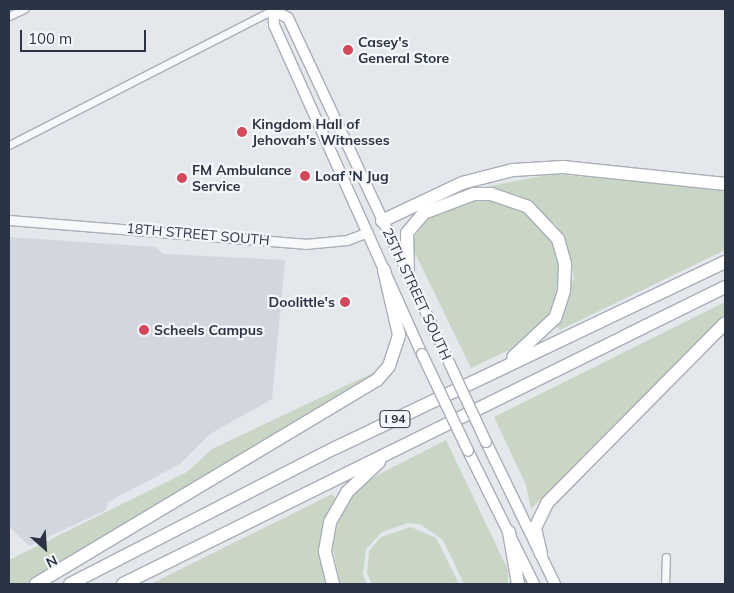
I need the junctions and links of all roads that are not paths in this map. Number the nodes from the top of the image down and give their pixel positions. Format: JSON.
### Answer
{"nodes":[{"id":1,"x":24,"y":9,"type":"edge"},
{"id":2,"x":274,"y":9,"type":"edge"},
{"id":3,"x":9,"y":16,"type":"edge"},
{"id":4,"x":9,"y":145,"type":"edge"},
{"id":5,"x":725,"y":184,"type":"edge"},
{"id":6,"x":9,"y":220,"type":"edge"},
{"id":7,"x":382,"y":221,"type":"junction"},
{"id":8,"x":368,"y":232,"type":"junction"},
{"id":9,"x":725,"y":262,"type":"edge"},
{"id":10,"x":384,"y":270,"type":"junction"},
{"id":11,"x":408,"y":274,"type":"junction"},
{"id":12,"x":725,"y":287,"type":"edge"},
{"id":13,"x":725,"y":323,"type":"edge"},
{"id":14,"x":485,"y":376,"type":"junction"},
{"id":15,"x":391,"y":452,"type":"junction"},
{"id":16,"x":509,"y":532,"type":"junction"},
{"id":17,"x":541,"y":554,"type":"junction"},
{"id":18,"x":666,"y":557,"type":"dead end"},
{"id":19,"x":36,"y":584,"type":"edge"},
{"id":20,"x":70,"y":584,"type":"edge"},
{"id":21,"x":123,"y":584,"type":"edge"},
{"id":22,"x":333,"y":584,"type":"edge"},
{"id":23,"x":518,"y":584,"type":"edge"},
{"id":24,"x":534,"y":584,"type":"edge"},
{"id":25,"x":555,"y":584,"type":"edge"},
{"id":26,"x":665,"y":584,"type":"edge"}],
"edges":[{"from":1,"to":3,"type":"street"},
{"from":2,"to":4,"type":"street"},
{"from":2,"to":7,"type":"main road","name":"25TH STREET SOUTH"},
{"from":2,"to":8,"type":"main road","name":"25TH STREET SOUTH"},
{"from":5,"to":7,"type":"highway"},
{"from":6,"to":8,"type":"street","name":"18TH STREET SOUTH"},
{"from":7,"to":8,"type":"main road","name":"18TH STREET SOUTH"},
{"from":7,"to":11,"type":"main road","name":"25TH STREET SOUTH"},
{"from":8,"to":10,"type":"main road","name":"25TH STREET SOUTH"},
{"from":9,"to":14,"type":"highway","number":"I 94"},
{"from":10,"to":16,"type":"main road","name":"25TH STREET SOUTH","bridge":true},
{"from":10,"to":19,"type":"highway"},
{"from":11,"to":14,"type":"highway"},
{"from":11,"to":17,"type":"main road","name":"25TH STREET SOUTH","bridge":true},
{"from":12,"to":15,"type":"highway","number":"I 94"},
{"from":13,"to":17,"type":"highway"},
{"from":14,"to":20,"type":"highway","number":"I 94"},
{"from":15,"to":21,"type":"highway","number":"I 94"},
{"from":15,"to":22,"type":"highway"},
{"from":16,"to":23,"type":"highway"},
{"from":16,"to":24,"type":"main road","name":"25TH STREET SOUTH"},
{"from":17,"to":25,"type":"main road","name":"25TH STREET SOUTH"},
{"from":18,"to":26,"type":"street"}]}
